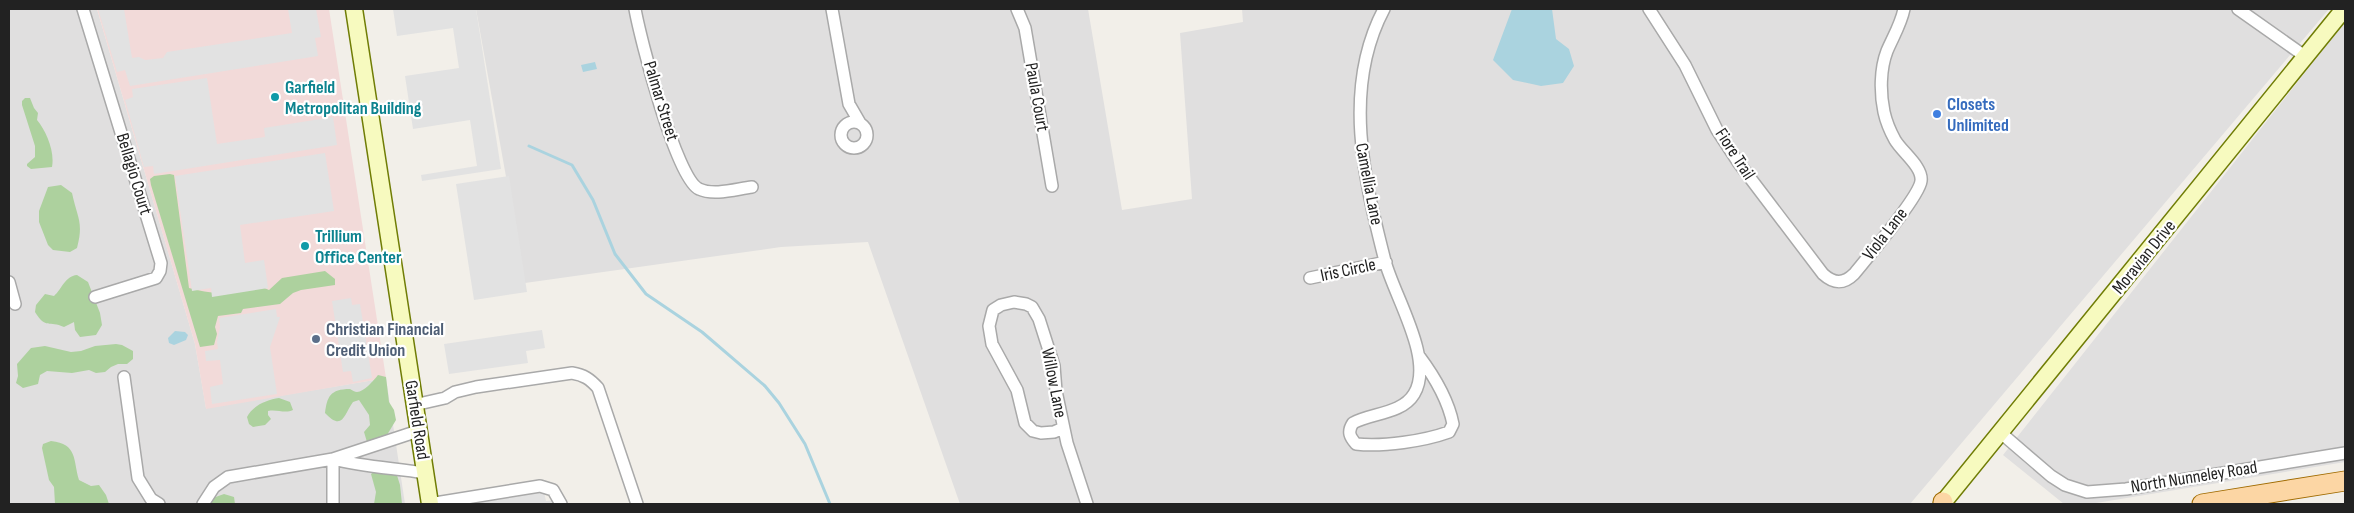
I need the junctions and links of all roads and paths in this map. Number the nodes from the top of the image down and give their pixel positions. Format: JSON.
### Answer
{"nodes":[{"id":1,"x":83,"y":9,"type":"edge"},
{"id":2,"x":354,"y":9,"type":"edge"},
{"id":3,"x":635,"y":9,"type":"edge"},
{"id":4,"x":832,"y":9,"type":"edge"},
{"id":5,"x":1017,"y":9,"type":"edge"},
{"id":6,"x":1384,"y":9,"type":"edge"},
{"id":7,"x":1649,"y":9,"type":"edge"},
{"id":8,"x":1904,"y":9,"type":"edge"},
{"id":9,"x":2238,"y":9,"type":"edge"},
{"id":10,"x":2344,"y":9,"type":"edge"},
{"id":11,"x":2306,"y":57,"type":"junction"},
{"id":12,"x":849,"y":104,"type":"junction"},
{"id":13,"x":860,"y":123,"type":"junction"},
{"id":14,"x":844,"y":126,"type":"junction"},
{"id":15,"x":1052,"y":186,"type":"dead end"},
{"id":16,"x":752,"y":187,"type":"dead end"},
{"id":17,"x":1386,"y":262,"type":"junction"},
{"id":18,"x":1310,"y":278,"type":"dead end"},
{"id":19,"x":9,"y":282,"type":"edge"},
{"id":20,"x":1840,"y":282,"type":"joint"},
{"id":21,"x":95,"y":297,"type":"dead end"},
{"id":22,"x":15,"y":304,"type":"dead end"},
{"id":23,"x":1419,"y":356,"type":"junction"},
{"id":24,"x":124,"y":377,"type":"dead end"},
{"id":25,"x":414,"y":405,"type":"junction"},
{"id":26,"x":1063,"y":428,"type":"junction"},
{"id":27,"x":418,"y":430,"type":"junction"},
{"id":28,"x":2001,"y":433,"type":"junction"},
{"id":29,"x":2345,"y":452,"type":"edge"},
{"id":30,"x":333,"y":459,"type":"junction"},
{"id":31,"x":425,"y":473,"type":"junction"},
{"id":32,"x":2345,"y":481,"type":"edge"},
{"id":33,"x":159,"y":504,"type":"edge"},
{"id":34,"x":203,"y":504,"type":"edge"},
{"id":35,"x":333,"y":504,"type":"edge"},
{"id":36,"x":430,"y":504,"type":"edge"},
{"id":37,"x":561,"y":504,"type":"edge"},
{"id":38,"x":637,"y":504,"type":"edge"},
{"id":39,"x":1087,"y":504,"type":"edge"},
{"id":40,"x":1943,"y":504,"type":"edge"},
{"id":41,"x":2202,"y":504,"type":"edge"}],
"edges":[{"from":1,"to":21,"type":"street","name":"Bellagio Court"},
{"from":2,"to":25,"type":"street","name":"Garfield Road"},
{"from":3,"to":16,"type":"street","name":"Palmar Street"},
{"from":4,"to":12,"type":"street"},
{"from":5,"to":15,"type":"street","name":"Paula Court"},
{"from":6,"to":17,"type":"street","name":"Camellia Lane"},
{"from":7,"to":20,"type":"street","name":"Fiore Trail"},
{"from":8,"to":20,"type":"street","name":"Viola Lane"},
{"from":9,"to":11,"type":"street"},
{"from":10,"to":11,"type":"street","name":"Moravian Drive"},
{"from":11,"to":28,"type":"street","name":"Moravian Drive"},
{"from":12,"to":13,"type":"street"},
{"from":12,"to":14,"type":"street"},
{"from":13,"to":14,"type":"street"},
{"from":13,"to":14,"type":"street"},
{"from":17,"to":18,"type":"street","name":"Iris Circle"},
{"from":17,"to":23,"type":"street","name":"Camellia Lane"},
{"from":19,"to":22,"type":"street"},
{"from":23,"to":23,"type":"street","name":"Camellia Lane"},
{"from":24,"to":33,"type":"street"},
{"from":25,"to":27,"type":"street","name":"Garfield Road"},
{"from":25,"to":38,"type":"street"},
{"from":26,"to":26,"type":"street","name":"Willow Lane"},
{"from":26,"to":39,"type":"street","name":"Willow Lane"},
{"from":27,"to":30,"type":"street"},
{"from":27,"to":31,"type":"street","name":"Garfield Road"},
{"from":28,"to":29,"type":"street","name":"North Nunneley Road"},
{"from":28,"to":40,"type":"street","name":"Moravian Drive"},
{"from":30,"to":31,"type":"street"},
{"from":30,"to":34,"type":"street"},
{"from":30,"to":35,"type":"street"},
{"from":31,"to":36,"type":"street","name":"Garfield Road"},
{"from":32,"to":41,"type":"main road"},
{"from":36,"to":37,"type":"street"}]}
